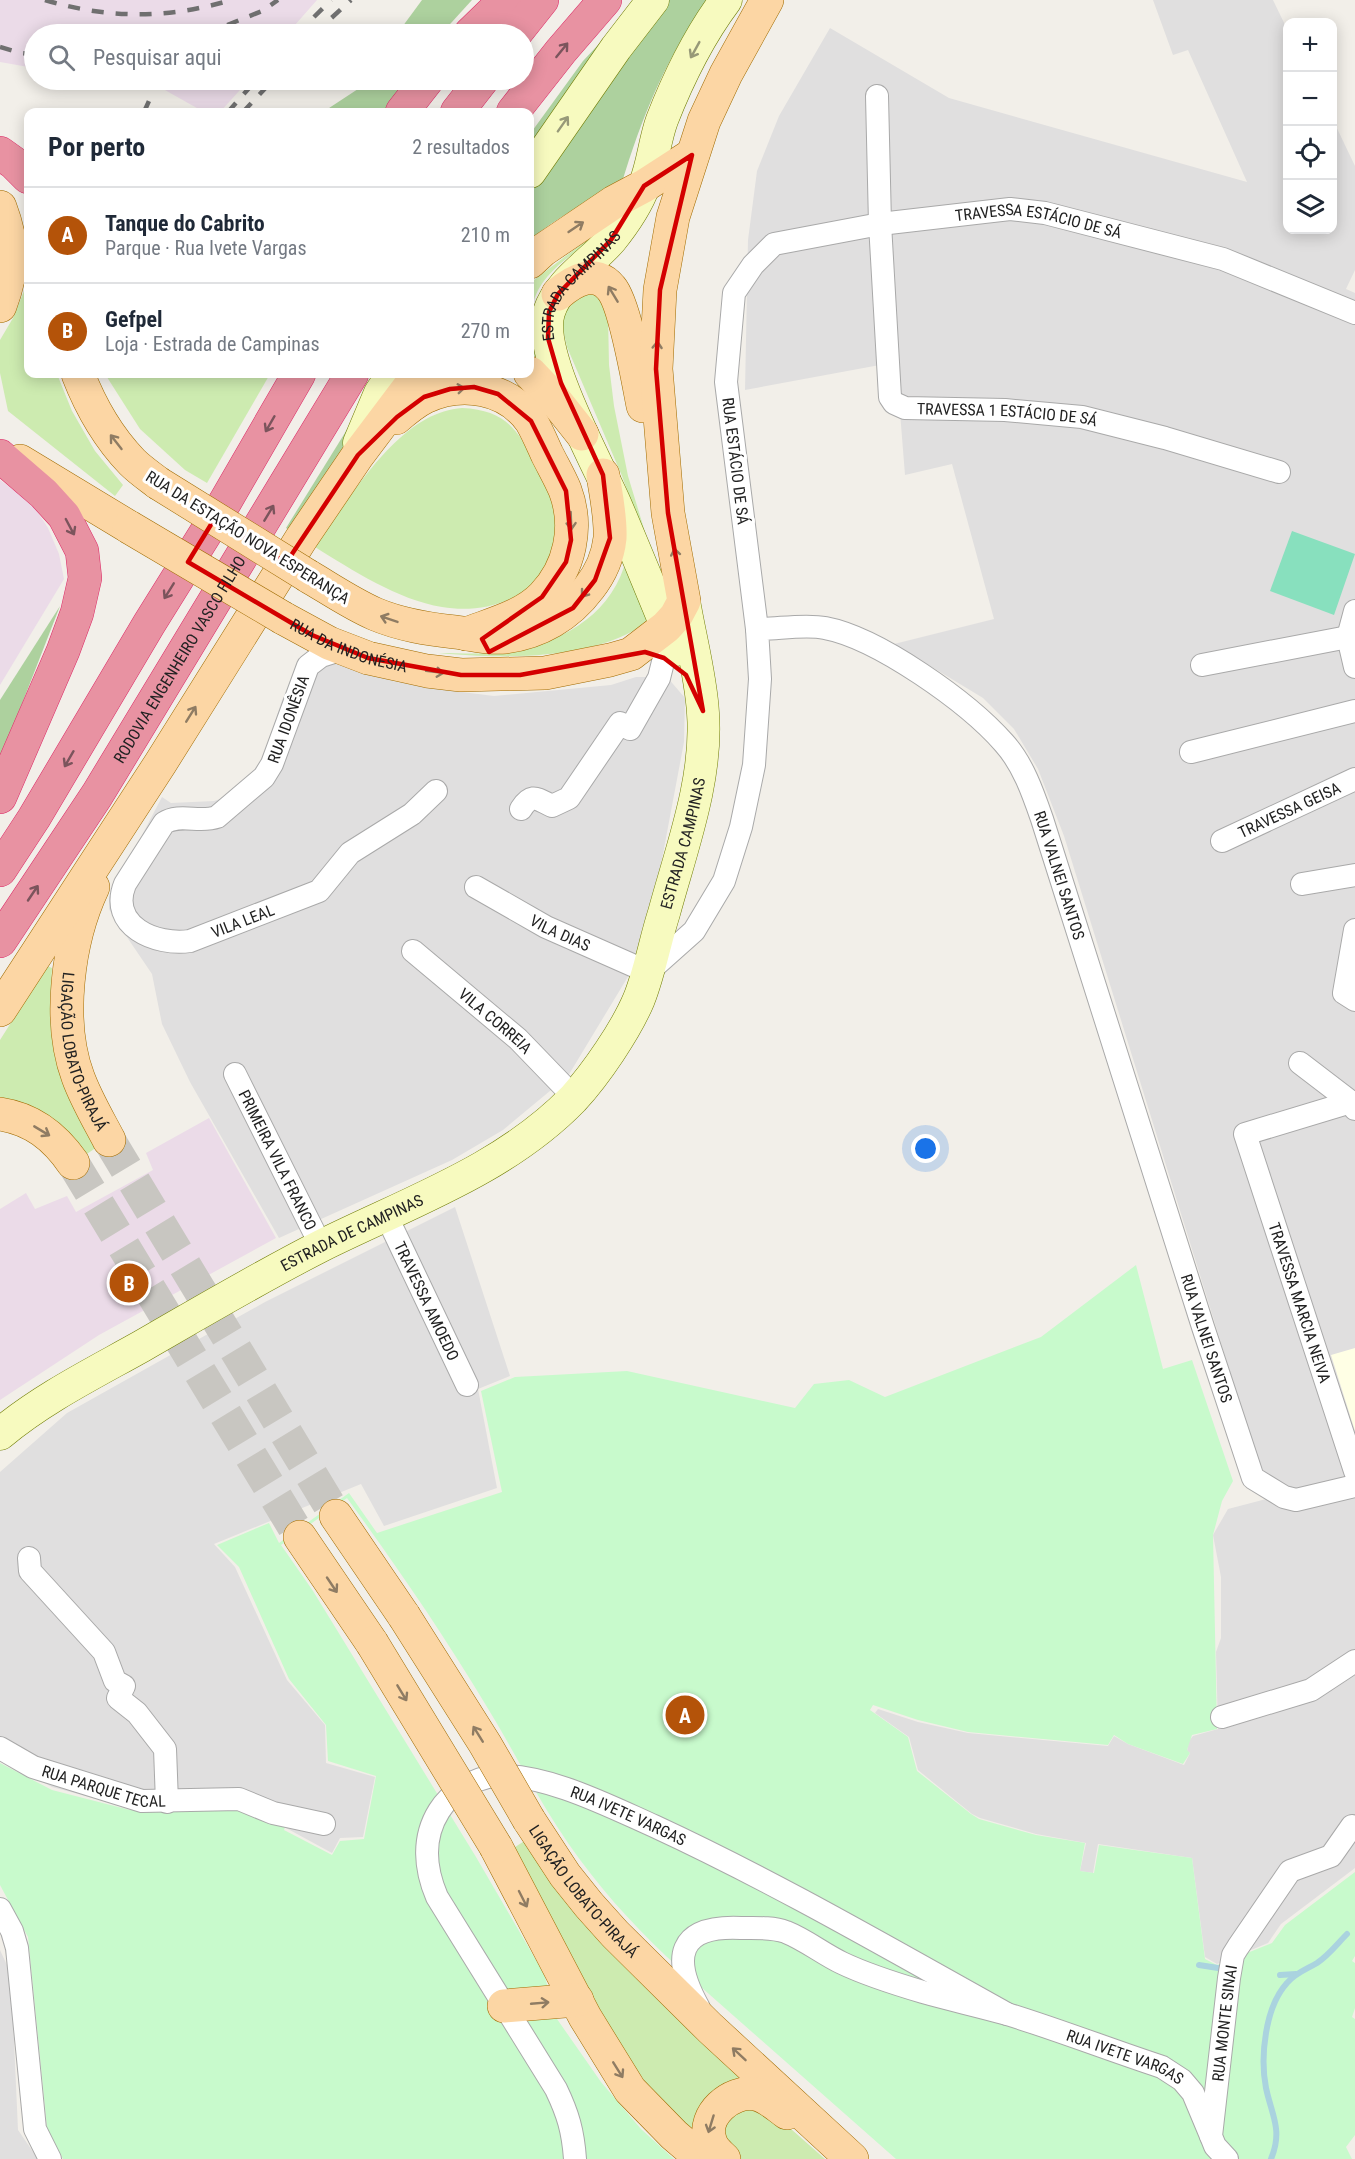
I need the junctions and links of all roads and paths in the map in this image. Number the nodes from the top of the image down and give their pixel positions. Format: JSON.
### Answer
{"nodes":[{"id":1,"x":505,"y":0,"type":"edge"},
{"id":2,"x":542,"y":0,"type":"edge"},
{"id":3,"x":605,"y":0,"type":"edge"},
{"id":4,"x":653,"y":0,"type":"edge"},
{"id":5,"x":726,"y":0,"type":"edge"},
{"id":6,"x":767,"y":0,"type":"edge"},
{"id":7,"x":480,"y":24,"type":"edge"},
{"id":8,"x":523,"y":24,"type":"edge"},
{"id":9,"x":534,"y":85,"type":"edge"},
{"id":10,"x":419,"y":90,"type":"edge"},
{"id":11,"x":474,"y":90,"type":"edge"},
{"id":12,"x":530,"y":90,"type":"edge"},
{"id":13,"x":877,"y":96,"type":"dead end"},
{"id":14,"x":405,"y":108,"type":"edge"},
{"id":15,"x":460,"y":108,"type":"edge"},
{"id":16,"x":516,"y":108,"type":"edge"},
{"id":17,"x":0,"y":153,"type":"edge"},
{"id":18,"x":692,"y":155,"type":"junction"},
{"id":19,"x":534,"y":166,"type":"edge"},
{"id":20,"x":24,"y":173,"type":"edge"},
{"id":21,"x":644,"y":186,"type":"junction"},
{"id":22,"x":0,"y":193,"type":"edge"},
{"id":23,"x":0,"y":207,"type":"edge"},
{"id":24,"x":880,"y":224,"type":"junction"},
{"id":25,"x":24,"y":237,"type":"edge"},
{"id":26,"x":534,"y":258,"type":"edge"},
{"id":27,"x":734,"y":293,"type":"joint"},
{"id":28,"x":558,"y":294,"type":"junction"},
{"id":29,"x":0,"y":306,"type":"edge"},
{"id":30,"x":1355,"y":313,"type":"edge"},
{"id":31,"x":534,"y":377,"type":"edge"},
{"id":32,"x":80,"y":378,"type":"edge"},
{"id":33,"x":297,"y":378,"type":"edge"},
{"id":34,"x":350,"y":378,"type":"edge"},
{"id":35,"x":410,"y":378,"type":"edge"},
{"id":36,"x":582,"y":434,"type":"junction"},
{"id":37,"x":0,"y":450,"type":"edge"},
{"id":38,"x":0,"y":456,"type":"edge"},
{"id":39,"x":352,"y":465,"type":"junction"},
{"id":40,"x":1279,"y":472,"type":"dead end"},
{"id":41,"x":603,"y":475,"type":"junction"},
{"id":42,"x":668,"y":513,"type":"junction"},
{"id":43,"x":1355,"y":611,"type":"edge"},
{"id":44,"x":757,"y":629,"type":"junction"},
{"id":45,"x":466,"y":634,"type":"junction"},
{"id":46,"x":1348,"y":637,"type":"junction"},
{"id":47,"x":675,"y":640,"type":"junction"},
{"id":48,"x":332,"y":652,"type":"junction"},
{"id":49,"x":1202,"y":665,"type":"dead end"},
{"id":50,"x":1355,"y":667,"type":"edge"},
{"id":51,"x":703,"y":711,"type":"junction"},
{"id":52,"x":1355,"y":711,"type":"edge"},
{"id":53,"x":1191,"y":752,"type":"dead end"},
{"id":54,"x":160,"y":764,"type":"junction"},
{"id":55,"x":1355,"y":779,"type":"edge"},
{"id":56,"x":435,"y":791,"type":"dead end"},
{"id":57,"x":0,"y":797,"type":"edge"},
{"id":58,"x":521,"y":808,"type":"dead end"},
{"id":59,"x":164,"y":823,"type":"joint"},
{"id":60,"x":1222,"y":841,"type":"dead end"},
{"id":61,"x":0,"y":870,"type":"edge"},
{"id":62,"x":1355,"y":875,"type":"edge"},
{"id":63,"x":1302,"y":884,"type":"dead end"},
{"id":64,"x":476,"y":887,"type":"dead end"},
{"id":65,"x":663,"y":915,"type":"junction"},
{"id":66,"x":1355,"y":930,"type":"edge"},
{"id":67,"x":694,"y":931,"type":"junction"},
{"id":68,"x":0,"y":941,"type":"edge"},
{"id":69,"x":413,"y":951,"type":"dead end"},
{"id":70,"x":648,"y":972,"type":"junction"},
{"id":71,"x":1349,"y":996,"type":"edge"},
{"id":72,"x":0,"y":1010,"type":"edge"},
{"id":73,"x":1300,"y":1063,"type":"dead end"},
{"id":74,"x":235,"y":1074,"type":"dead end"},
{"id":75,"x":574,"y":1098,"type":"junction"},
{"id":76,"x":1353,"y":1105,"type":"edge"},
{"id":77,"x":0,"y":1114,"type":"edge"},
{"id":78,"x":109,"y":1140,"type":"tunnel mouth"},
{"id":79,"x":74,"y":1163,"type":"tunnel mouth"},
{"id":80,"x":387,"y":1217,"type":"junction"},
{"id":81,"x":321,"y":1246,"type":"junction"},
{"id":82,"x":467,"y":1385,"type":"dead end"},
{"id":83,"x":0,"y":1434,"type":"edge"},
{"id":84,"x":1355,"y":1471,"type":"edge"},
{"id":85,"x":1355,"y":1486,"type":"edge"},
{"id":86,"x":336,"y":1515,"type":"tunnel mouth"},
{"id":87,"x":300,"y":1537,"type":"tunnel mouth"},
{"id":88,"x":29,"y":1557,"type":"dead end"},
{"id":89,"x":1355,"y":1661,"type":"edge"},
{"id":90,"x":1222,"y":1717,"type":"dead end"},
{"id":91,"x":0,"y":1748,"type":"edge"},
{"id":92,"x":167,"y":1802,"type":"junction"},
{"id":93,"x":324,"y":1824,"type":"dead end"},
{"id":94,"x":1352,"y":1826,"type":"dead end"},
{"id":95,"x":0,"y":1909,"type":"edge"},
{"id":96,"x":577,"y":2000,"type":"junction"},
{"id":97,"x":504,"y":2006,"type":"junction"},
{"id":98,"x":1006,"y":2014,"type":"junction"},
{"id":99,"x":710,"y":2028,"type":"junction"},
{"id":100,"x":1211,"y":2136,"type":"junction"},
{"id":101,"x":847,"y":2155,"type":"edge"},
{"id":102,"x":50,"y":2159,"type":"edge"},
{"id":103,"x":575,"y":2159,"type":"edge"},
{"id":104,"x":702,"y":2159,"type":"edge"},
{"id":105,"x":724,"y":2159,"type":"edge"},
{"id":106,"x":1227,"y":2159,"type":"edge"}],
"edges":[{"from":1,"to":7,"type":"highway"},
{"from":2,"to":8,"type":"highway"},
{"from":9,"to":3,"type":"highway","one_way":true},
{"from":19,"to":4,"type":"main road","one_way":true},
{"from":5,"to":21,"type":"main road","name":"ESTRADA CAMPINAS","one_way":true},
{"from":6,"to":18,"type":"main road","name":"ESTRADA CAMPINAS"},
{"from":10,"to":14,"type":"highway"},
{"from":11,"to":15,"type":"highway"},
{"from":16,"to":12,"type":"highway","one_way":true},
{"from":13,"to":24,"type":"street","name":"TRAVESSA 1 ESTÁCIO DE SÁ"},
{"from":17,"to":20,"type":"highway"},
{"from":18,"to":21,"type":"main road"},
{"from":42,"to":18,"type":"main road","name":"ESTRADA CAMPINAS","one_way":true},
{"from":26,"to":21,"type":"main road","one_way":true},
{"from":21,"to":28,"type":"main road","name":"ESTRADA CAMPINAS"},
{"from":22,"to":25,"type":"main road"},
{"from":23,"to":29,"type":"main road"},
{"from":24,"to":27,"type":"street","name":"TRAVESSA ESTÁCIO DE SÁ"},
{"from":24,"to":30,"type":"street","name":"TRAVESSA ESTÁCIO DE SÁ"},
{"from":24,"to":40,"type":"street","name":"TRAVESSA 1 ESTÁCIO DE SÁ"},
{"from":27,"to":44,"type":"street","name":"RUA ESTÁCIO DE SÁ"},
{"from":28,"to":36,"type":"main road","name":"ESTRADA CAMPINAS"},
{"from":42,"to":28,"type":"main road","one_way":true},
{"from":31,"to":36,"type":"main road"},
{"from":45,"to":32,"type":"main road","name":"RUA DA ESTAÇÃO NOVA ESPERANÇA","one_way":true,"bridge":true},
{"from":33,"to":61,"type":"highway","one_way":true},
{"from":68,"to":34,"type":"highway","name":"RODOVIA ENGENHEIRO VASCO FILHO","one_way":true},
{"from":35,"to":39,"type":"main road"},
{"from":36,"to":41,"type":"main road","name":"ESTRADA CAMPINAS"},
{"from":37,"to":48,"type":"main road","name":"RUA DA INDONÉSIA","bridge":true},
{"from":38,"to":57,"type":"highway","one_way":true},
{"from":39,"to":45,"type":"main road","one_way":true},
{"from":54,"to":39,"type":"main road","one_way":true},
{"from":41,"to":45,"type":"main road","name":"RUA DA ESTAÇÃO NOVA ESPERANÇA","one_way":true},
{"from":41,"to":47,"type":"main road","name":"ESTRADA CAMPINAS"},
{"from":47,"to":42,"type":"main road","name":"ESTRADA CAMPINAS","one_way":true},
{"from":43,"to":46,"type":"street"},
{"from":44,"to":67,"type":"street"},
{"from":44,"to":85,"type":"street","name":"RUA VALNEI SANTOS"},
{"from":46,"to":49,"type":"street"},
{"from":46,"to":50,"type":"street"},
{"from":48,"to":47,"type":"main road","name":"RUA DA INDONÉSIA","one_way":true},
{"from":47,"to":51,"type":"main road","name":"ESTRADA CAMPINAS"},
{"from":47,"to":51,"type":"main road","name":"ESTRADA CAMPINAS"},
{"from":47,"to":58,"type":"street"},
{"from":48,"to":59,"type":"street","name":"RUA IDONÊSIA"},
{"from":51,"to":65,"type":"main road","name":"ESTRADA CAMPINAS"},
{"from":52,"to":53,"type":"street"},
{"from":54,"to":72,"type":"main road"},
{"from":54,"to":78,"type":"main road","name":"LIGAÇÃO LOBATO-PIRAJÁ"},
{"from":55,"to":60,"type":"street","name":"TRAVESSA GEISA"},
{"from":56,"to":59,"type":"street","name":"VILA LEAL"},
{"from":62,"to":63,"type":"street"},
{"from":64,"to":70,"type":"street","name":"VILA DIAS"},
{"from":65,"to":67,"type":"street"},
{"from":65,"to":70,"type":"main road","name":"ESTRADA CAMPINAS"},
{"from":66,"to":71,"type":"street"},
{"from":67,"to":70,"type":"street"},
{"from":69,"to":75,"type":"street","name":"VILA CORREIA"},
{"from":70,"to":75,"type":"main road","name":"ESTRADA DE CAMPINAS"},
{"from":73,"to":76,"type":"street"},
{"from":74,"to":81,"type":"street","name":"PRIMEIRA VILA FRANCO"},
{"from":75,"to":80,"type":"main road","name":"ESTRADA DE CAMPINAS"},
{"from":76,"to":84,"type":"street","name":"TRAVESSA MARCIA NEIVA"},
{"from":77,"to":79,"type":"main road","one_way":true},
{"from":80,"to":81,"type":"main road","name":"ESTRADA DE CAMPINAS"},
{"from":80,"to":82,"type":"street","name":"TRAVESSA AMOEDO"},
{"from":81,"to":83,"type":"main road","name":"ESTRADA DE CAMPINAS"},
{"from":99,"to":86,"type":"main road","name":"LIGAÇÃO LOBATO-PIRAJÁ","one_way":true,"bridge":true},
{"from":87,"to":96,"type":"main road","one_way":true,"bridge":true},
{"from":88,"to":92,"type":"street","name":"RUA PARQUE TECAL"},
{"from":89,"to":90,"type":"street"},
{"from":91,"to":92,"type":"street","name":"RUA PARQUE TECAL"},
{"from":92,"to":93,"type":"street"},
{"from":94,"to":100,"type":"street","name":"RUA MONTE SINAI"},
{"from":95,"to":102,"type":"street"},
{"from":97,"to":96,"type":"main road","one_way":true},
{"from":96,"to":104,"type":"main road","one_way":true},
{"from":97,"to":98,"type":"street","name":"RUA IVETE VARGAS"},
{"from":97,"to":103,"type":"street","name":"RUA IVETE VARGAS"},
{"from":98,"to":99,"type":"street","name":"RUA IVETE VARGAS"},
{"from":98,"to":100,"type":"street","name":"RUA IVETE VARGAS"},
{"from":101,"to":99,"type":"main road","name":"LIGAÇÃO LOBATO-PIRAJÁ","one_way":true},
{"from":100,"to":106,"type":"street"},
{"from":101,"to":105,"type":"main road","one_way":true}]}
